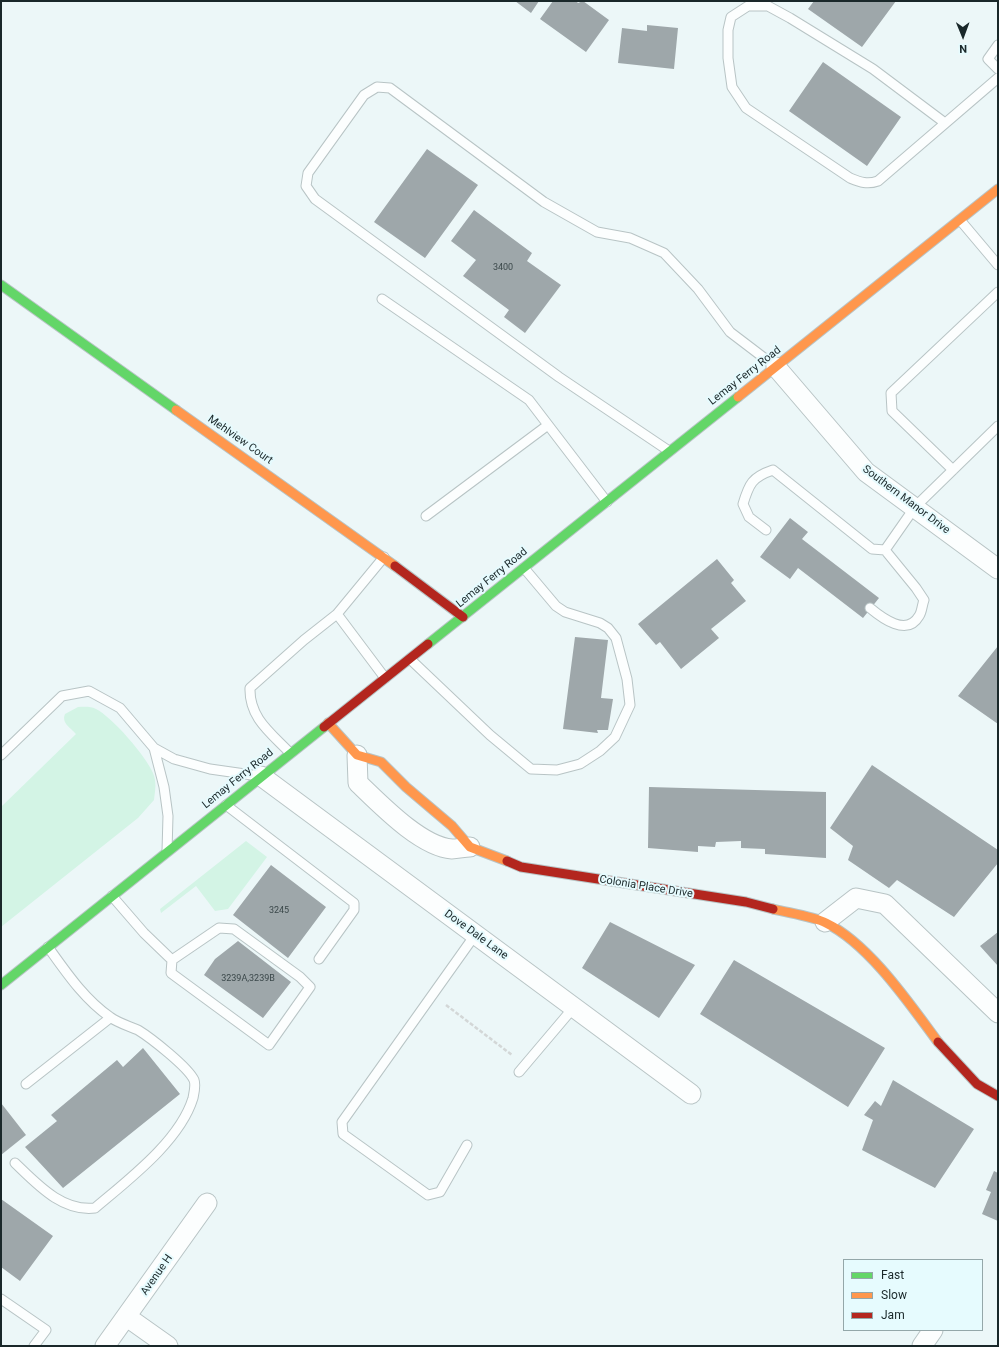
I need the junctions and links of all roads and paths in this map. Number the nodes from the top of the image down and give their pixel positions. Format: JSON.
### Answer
{"nodes":[{"id":1,"x":998,"y":45,"type":"edge"},
{"id":2,"x":998,"y":69,"type":"edge"},
{"id":3,"x":998,"y":78,"type":"edge"},
{"id":4,"x":945,"y":123,"type":"junction"},
{"id":5,"x":998,"y":189,"type":"edge"},
{"id":6,"x":960,"y":220,"type":"junction"},
{"id":7,"x":998,"y":265,"type":"edge"},
{"id":8,"x":1,"y":285,"type":"edge"},
{"id":9,"x":998,"y":292,"type":"edge"},
{"id":10,"x":382,"y":299,"type":"dead end"},
{"id":11,"x":776,"y":367,"type":"junction"},
{"id":12,"x":548,"y":426,"type":"junction"},
{"id":13,"x":998,"y":426,"type":"edge"},
{"id":14,"x":669,"y":451,"type":"junction"},
{"id":15,"x":953,"y":470,"type":"junction"},
{"id":16,"x":607,"y":502,"type":"junction"},
{"id":17,"x":915,"y":507,"type":"junction"},
{"id":18,"x":426,"y":516,"type":"dead end"},
{"id":19,"x":766,"y":530,"type":"dead end"},
{"id":20,"x":885,"y":550,"type":"junction"},
{"id":21,"x":384,"y":557,"type":"junction"},
{"id":22,"x":524,"y":568,"type":"junction"},
{"id":23,"x":998,"y":569,"type":"edge"},
{"id":24,"x":870,"y":608,"type":"dead end"},
{"id":25,"x":337,"y":614,"type":"junction"},
{"id":26,"x":463,"y":617,"type":"junction"},
{"id":27,"x":410,"y":659,"type":"junction"},
{"id":28,"x":385,"y":678,"type":"junction"},
{"id":29,"x":328,"y":723,"type":"junction"},
{"id":30,"x":154,"y":748,"type":"junction"},
{"id":31,"x":290,"y":753,"type":"junction"},
{"id":32,"x":1,"y":755,"type":"edge"},
{"id":33,"x":357,"y":755,"type":"junction"},
{"id":34,"x":261,"y":776,"type":"junction"},
{"id":35,"x":225,"y":804,"type":"junction"},
{"id":36,"x":470,"y":846,"type":"junction"},
{"id":37,"x":167,"y":852,"type":"junction"},
{"id":38,"x":112,"y":895,"type":"junction"},
{"id":39,"x":825,"y":922,"type":"junction"},
{"id":40,"x":476,"y":935,"type":"junction"},
{"id":41,"x":48,"y":947,"type":"junction"},
{"id":42,"x":319,"y":959,"type":"dead end"},
{"id":43,"x":172,"y":960,"type":"junction"},
{"id":44,"x":1,"y":985,"type":"edge"},
{"id":45,"x":432,"y":996,"type":"junction"},
{"id":46,"x":574,"y":1008,"type":"junction"},
{"id":47,"x":998,"y":1013,"type":"edge"},
{"id":48,"x":110,"y":1018,"type":"junction"},
{"id":49,"x":522,"y":1069,"type":"joint"},
{"id":50,"x":26,"y":1084,"type":"dead end"},
{"id":51,"x":691,"y":1094,"type":"dead end"},
{"id":52,"x":998,"y":1096,"type":"edge"},
{"id":53,"x":467,"y":1145,"type":"dead end"},
{"id":54,"x":15,"y":1163,"type":"dead end"},
{"id":55,"x":207,"y":1203,"type":"dead end"},
{"id":56,"x":1,"y":1299,"type":"edge"},
{"id":57,"x":127,"y":1317,"type":"junction"},
{"id":58,"x":932,"y":1331,"type":"edge"},
{"id":59,"x":34,"y":1346,"type":"edge"},
{"id":60,"x":106,"y":1346,"type":"edge"},
{"id":61,"x":168,"y":1346,"type":"edge"},
{"id":62,"x":922,"y":1346,"type":"edge"}],
"edges":[{"from":1,"to":2,"type":"lane"},
{"from":3,"to":4,"type":"lane"},
{"from":4,"to":4,"type":"lane"},
{"from":5,"to":6,"type":"street","name":"Lemay Ferry Road"},
{"from":6,"to":7,"type":"lane"},
{"from":6,"to":11,"type":"street","name":"Lemay Ferry Road"},
{"from":8,"to":21,"type":"street","name":"Mehlview Court"},
{"from":9,"to":15,"type":"lane"},
{"from":10,"to":12,"type":"lane"},
{"from":11,"to":14,"type":"street","name":"Lemay Ferry Road"},
{"from":11,"to":14,"type":"lane"},
{"from":11,"to":17,"type":"street","name":"Southern Manor Drive"},
{"from":12,"to":16,"type":"lane"},
{"from":12,"to":18,"type":"lane"},
{"from":13,"to":15,"type":"lane"},
{"from":14,"to":16,"type":"street","name":"Lemay Ferry Road"},
{"from":15,"to":17,"type":"lane"},
{"from":16,"to":22,"type":"street","name":"Lemay Ferry Road"},
{"from":17,"to":20,"type":"lane"},
{"from":17,"to":23,"type":"street","name":"Southern Manor Drive"},
{"from":19,"to":20,"type":"lane"},
{"from":20,"to":24,"type":"lane"},
{"from":21,"to":25,"type":"lane"},
{"from":21,"to":26,"type":"street","name":"Mehlview Court"},
{"from":22,"to":26,"type":"street","name":"Lemay Ferry Road"},
{"from":22,"to":27,"type":"lane"},
{"from":25,"to":28,"type":"lane"},
{"from":25,"to":31,"type":"lane"},
{"from":26,"to":27,"type":"street","name":"Lemay Ferry Road"},
{"from":27,"to":28,"type":"street","name":"Lemay Ferry Road"},
{"from":28,"to":29,"type":"street","name":"Lemay Ferry Road"},
{"from":29,"to":31,"type":"street","name":"Lemay Ferry Road"},
{"from":29,"to":33,"type":"street"},
{"from":30,"to":32,"type":"lane"},
{"from":30,"to":34,"type":"lane"},
{"from":30,"to":37,"type":"lane"},
{"from":31,"to":34,"type":"street","name":"Lemay Ferry Road"},
{"from":33,"to":36,"type":"street","name":"Colonia Place Drive"},
{"from":33,"to":36,"type":"street","name":"Colonia Place Drive"},
{"from":34,"to":35,"type":"street","name":"Lemay Ferry Road"},
{"from":34,"to":40,"type":"street","name":"Dove Dale Lane"},
{"from":35,"to":37,"type":"street","name":"Lemay Ferry Road"},
{"from":35,"to":42,"type":"lane"},
{"from":36,"to":39,"type":"street","name":"Colonia Place Drive"},
{"from":37,"to":38,"type":"street","name":"Lemay Ferry Road"},
{"from":38,"to":41,"type":"street","name":"Lemay Ferry Road"},
{"from":38,"to":43,"type":"lane"},
{"from":39,"to":47,"type":"street"},
{"from":39,"to":52,"type":"street","name":"Colonia Place Drive"},
{"from":40,"to":45,"type":"lane"},
{"from":40,"to":46,"type":"street","name":"Dove Dale Lane"},
{"from":41,"to":44,"type":"street","name":"Lemay Ferry Road"},
{"from":41,"to":48,"type":"lane"},
{"from":43,"to":43,"type":"lane"},
{"from":45,"to":49,"type":"path"},
{"from":45,"to":53,"type":"lane"},
{"from":46,"to":49,"type":"lane"},
{"from":46,"to":51,"type":"street","name":"Dove Dale Lane"},
{"from":48,"to":50,"type":"lane"},
{"from":48,"to":54,"type":"lane"},
{"from":55,"to":57,"type":"street","name":"Avenue H"},
{"from":56,"to":59,"type":"lane"},
{"from":57,"to":60,"type":"street","name":"Avenue H"},
{"from":57,"to":61,"type":"street"},
{"from":58,"to":62,"type":"street"}]}
